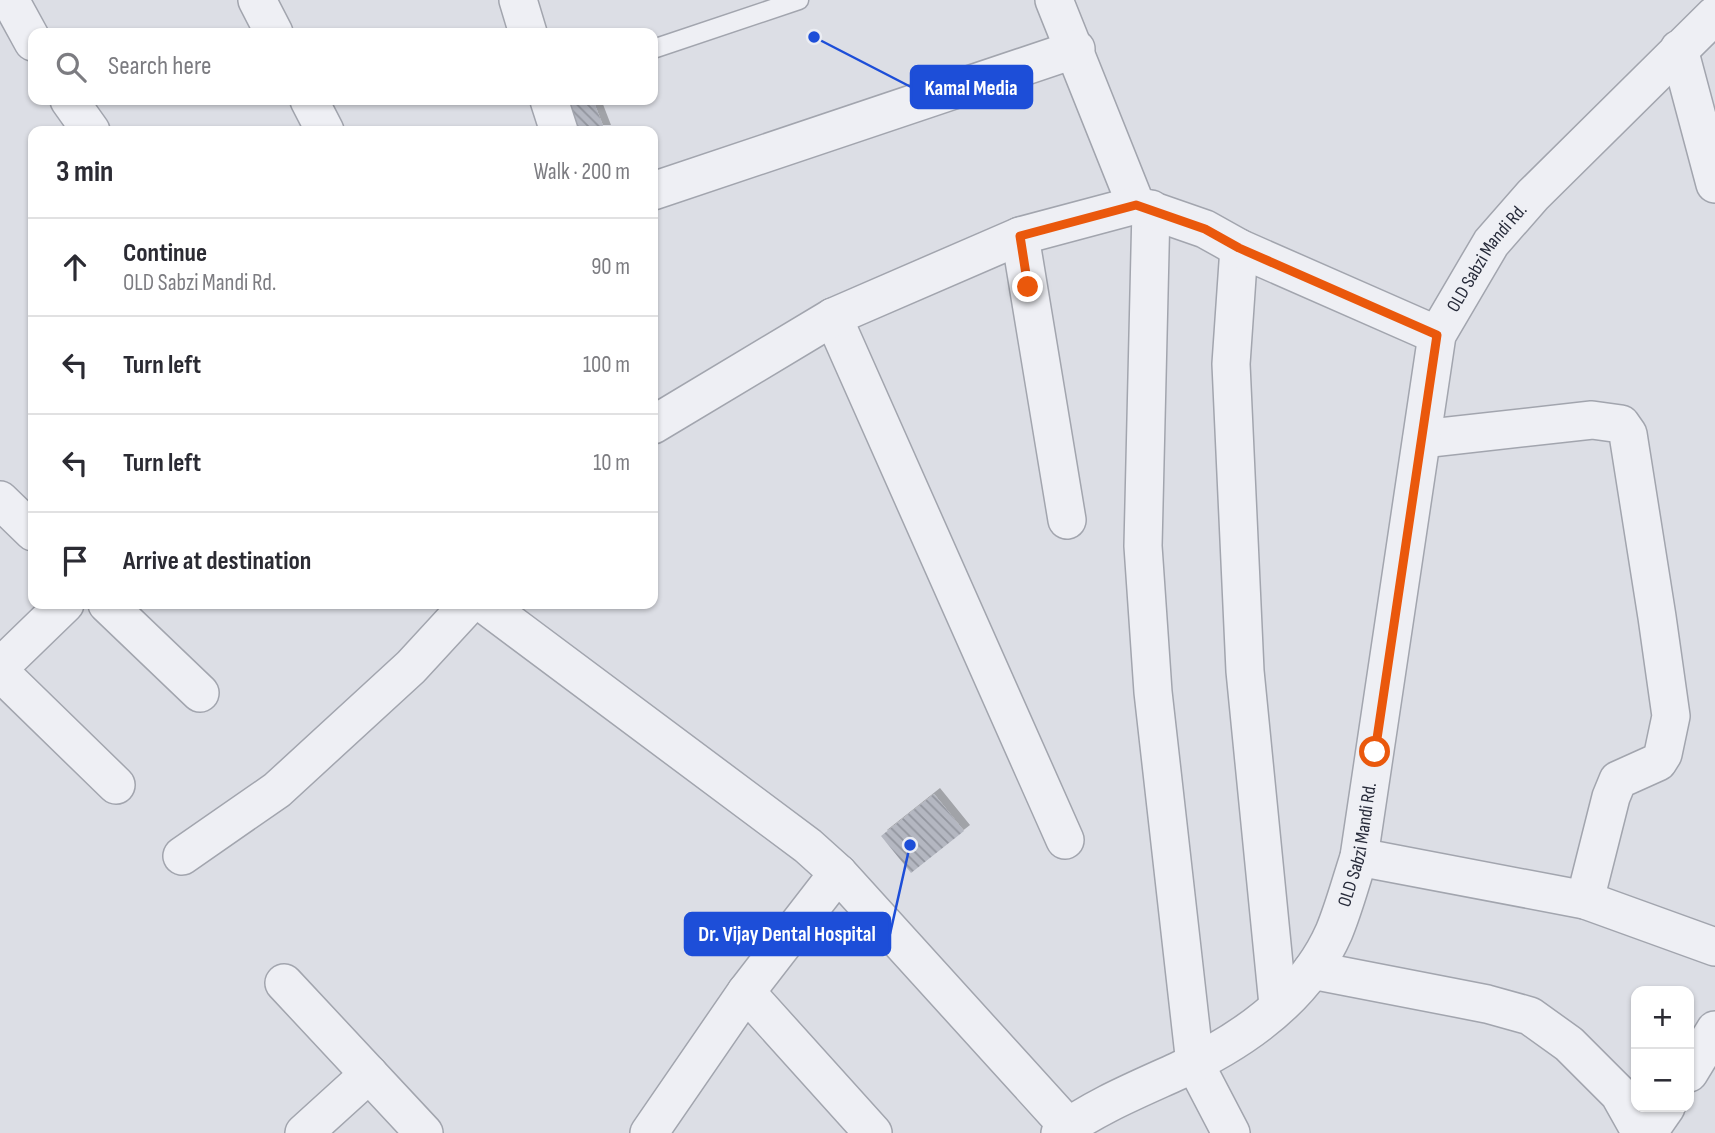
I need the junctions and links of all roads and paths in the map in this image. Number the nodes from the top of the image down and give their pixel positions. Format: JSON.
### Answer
{"nodes":[{"id":1,"x":10,"y":0,"type":"edge"},
{"id":2,"x":257,"y":0,"type":"edge"},
{"id":3,"x":518,"y":0,"type":"edge"},
{"id":4,"x":799,"y":0,"type":"edge"},
{"id":5,"x":1054,"y":0,"type":"edge"},
{"id":6,"x":1715,"y":15,"type":"edge"},
{"id":7,"x":271,"y":28,"type":"edge"},
{"id":8,"x":526,"y":28,"type":"edge"},
{"id":9,"x":28,"y":33,"type":"edge"},
{"id":10,"x":658,"y":47,"type":"edge"},
{"id":11,"x":1076,"y":49,"type":"junction"},
{"id":12,"x":1679,"y":49,"type":"junction"},
{"id":13,"x":73,"y":105,"type":"edge"},
{"id":14,"x":312,"y":105,"type":"edge"},
{"id":15,"x":550,"y":105,"type":"edge"},
{"id":16,"x":87,"y":126,"type":"edge"},
{"id":17,"x":322,"y":126,"type":"edge"},
{"id":18,"x":557,"y":126,"type":"edge"},
{"id":19,"x":1715,"y":184,"type":"edge"},
{"id":20,"x":658,"y":189,"type":"edge"},
{"id":21,"x":1144,"y":207,"type":"junction"},
{"id":22,"x":1020,"y":236,"type":"junction"},
{"id":23,"x":1239,"y":248,"type":"junction"},
{"id":24,"x":832,"y":317,"type":"junction"},
{"id":25,"x":1437,"y":335,"type":"junction"},
{"id":26,"x":658,"y":422,"type":"edge"},
{"id":27,"x":1422,"y":439,"type":"junction"},
{"id":28,"x":0,"y":500,"type":"edge"},
{"id":29,"x":1068,"y":520,"type":"dead end"},
{"id":30,"x":28,"y":527,"type":"edge"},
{"id":31,"x":60,"y":609,"type":"edge"},
{"id":32,"x":112,"y":609,"type":"edge"},
{"id":33,"x":464,"y":609,"type":"edge"},
{"id":34,"x":491,"y":609,"type":"edge"},
{"id":35,"x":0,"y":667,"type":"edge"},
{"id":36,"x":0,"y":672,"type":"edge"},
{"id":37,"x":200,"y":693,"type":"dead end"},
{"id":38,"x":116,"y":785,"type":"dead end"},
{"id":39,"x":1065,"y":840,"type":"dead end"},
{"id":40,"x":182,"y":856,"type":"dead end"},
{"id":41,"x":1359,"y":857,"type":"junction"},
{"id":42,"x":838,"y":873,"type":"junction"},
{"id":43,"x":1585,"y":900,"type":"junction"},
{"id":44,"x":1715,"y":947,"type":"edge"},
{"id":45,"x":1312,"y":970,"type":"junction"},
{"id":46,"x":284,"y":983,"type":"dead end"},
{"id":47,"x":746,"y":992,"type":"junction"},
{"id":48,"x":1278,"y":1005,"type":"junction"},
{"id":49,"x":1715,"y":1030,"type":"edge"},
{"id":50,"x":1195,"y":1064,"type":"junction"},
{"id":51,"x":1694,"y":1065,"type":"edge"},
{"id":52,"x":369,"y":1074,"type":"junction"},
{"id":53,"x":1663,"y":1112,"type":"edge"},
{"id":54,"x":667,"y":1125,"type":"edge"},
{"id":55,"x":1067,"y":1131,"type":"edge"},
{"id":56,"x":304,"y":1133,"type":"edge"},
{"id":57,"x":424,"y":1133,"type":"edge"},
{"id":58,"x":873,"y":1133,"type":"edge"},
{"id":59,"x":1231,"y":1133,"type":"edge"},
{"id":60,"x":1640,"y":1133,"type":"edge"},
{"id":61,"x":1648,"y":1133,"type":"edge"}],
"edges":[{"from":1,"to":9,"type":"street"},
{"from":2,"to":7,"type":"street"},
{"from":3,"to":8,"type":"street"},
{"from":4,"to":10,"type":"lane"},
{"from":5,"to":11,"type":"street"},
{"from":6,"to":12,"type":"street","name":"OLD Sabzi Mandi Rd."},
{"from":11,"to":20,"type":"street"},
{"from":11,"to":21,"type":"street"},
{"from":12,"to":19,"type":"street"},
{"from":12,"to":25,"type":"street","name":"OLD Sabzi Mandi Rd."},
{"from":13,"to":16,"type":"street"},
{"from":14,"to":17,"type":"street"},
{"from":15,"to":18,"type":"street"},
{"from":21,"to":22,"type":"street"},
{"from":21,"to":23,"type":"street"},
{"from":21,"to":50,"type":"street"},
{"from":22,"to":24,"type":"street"},
{"from":22,"to":29,"type":"street"},
{"from":23,"to":25,"type":"street"},
{"from":23,"to":48,"type":"street"},
{"from":24,"to":26,"type":"street"},
{"from":24,"to":39,"type":"street"},
{"from":25,"to":27,"type":"street","name":"OLD Sabzi Mandi Rd."},
{"from":27,"to":41,"type":"street","name":"OLD Sabzi Mandi Rd."},
{"from":27,"to":43,"type":"street"},
{"from":28,"to":30,"type":"street"},
{"from":31,"to":35,"type":"street"},
{"from":32,"to":37,"type":"street"},
{"from":33,"to":40,"type":"street"},
{"from":34,"to":42,"type":"street"},
{"from":36,"to":38,"type":"street"},
{"from":41,"to":43,"type":"street"},
{"from":41,"to":45,"type":"street","name":"OLD Sabzi Mandi Rd."},
{"from":42,"to":47,"type":"street"},
{"from":42,"to":55,"type":"street"},
{"from":43,"to":44,"type":"street"},
{"from":45,"to":48,"type":"street","name":"OLD Sabzi Mandi Rd."},
{"from":45,"to":60,"type":"street"},
{"from":46,"to":52,"type":"street"},
{"from":47,"to":54,"type":"street"},
{"from":47,"to":58,"type":"street"},
{"from":48,"to":50,"type":"street","name":"OLD Sabzi Mandi Rd."},
{"from":49,"to":51,"type":"street"},
{"from":50,"to":55,"type":"street","name":"OLD Sabzi Mandi Rd."},
{"from":50,"to":59,"type":"street"},
{"from":52,"to":56,"type":"street"},
{"from":52,"to":57,"type":"street"},
{"from":53,"to":61,"type":"street"}]}
